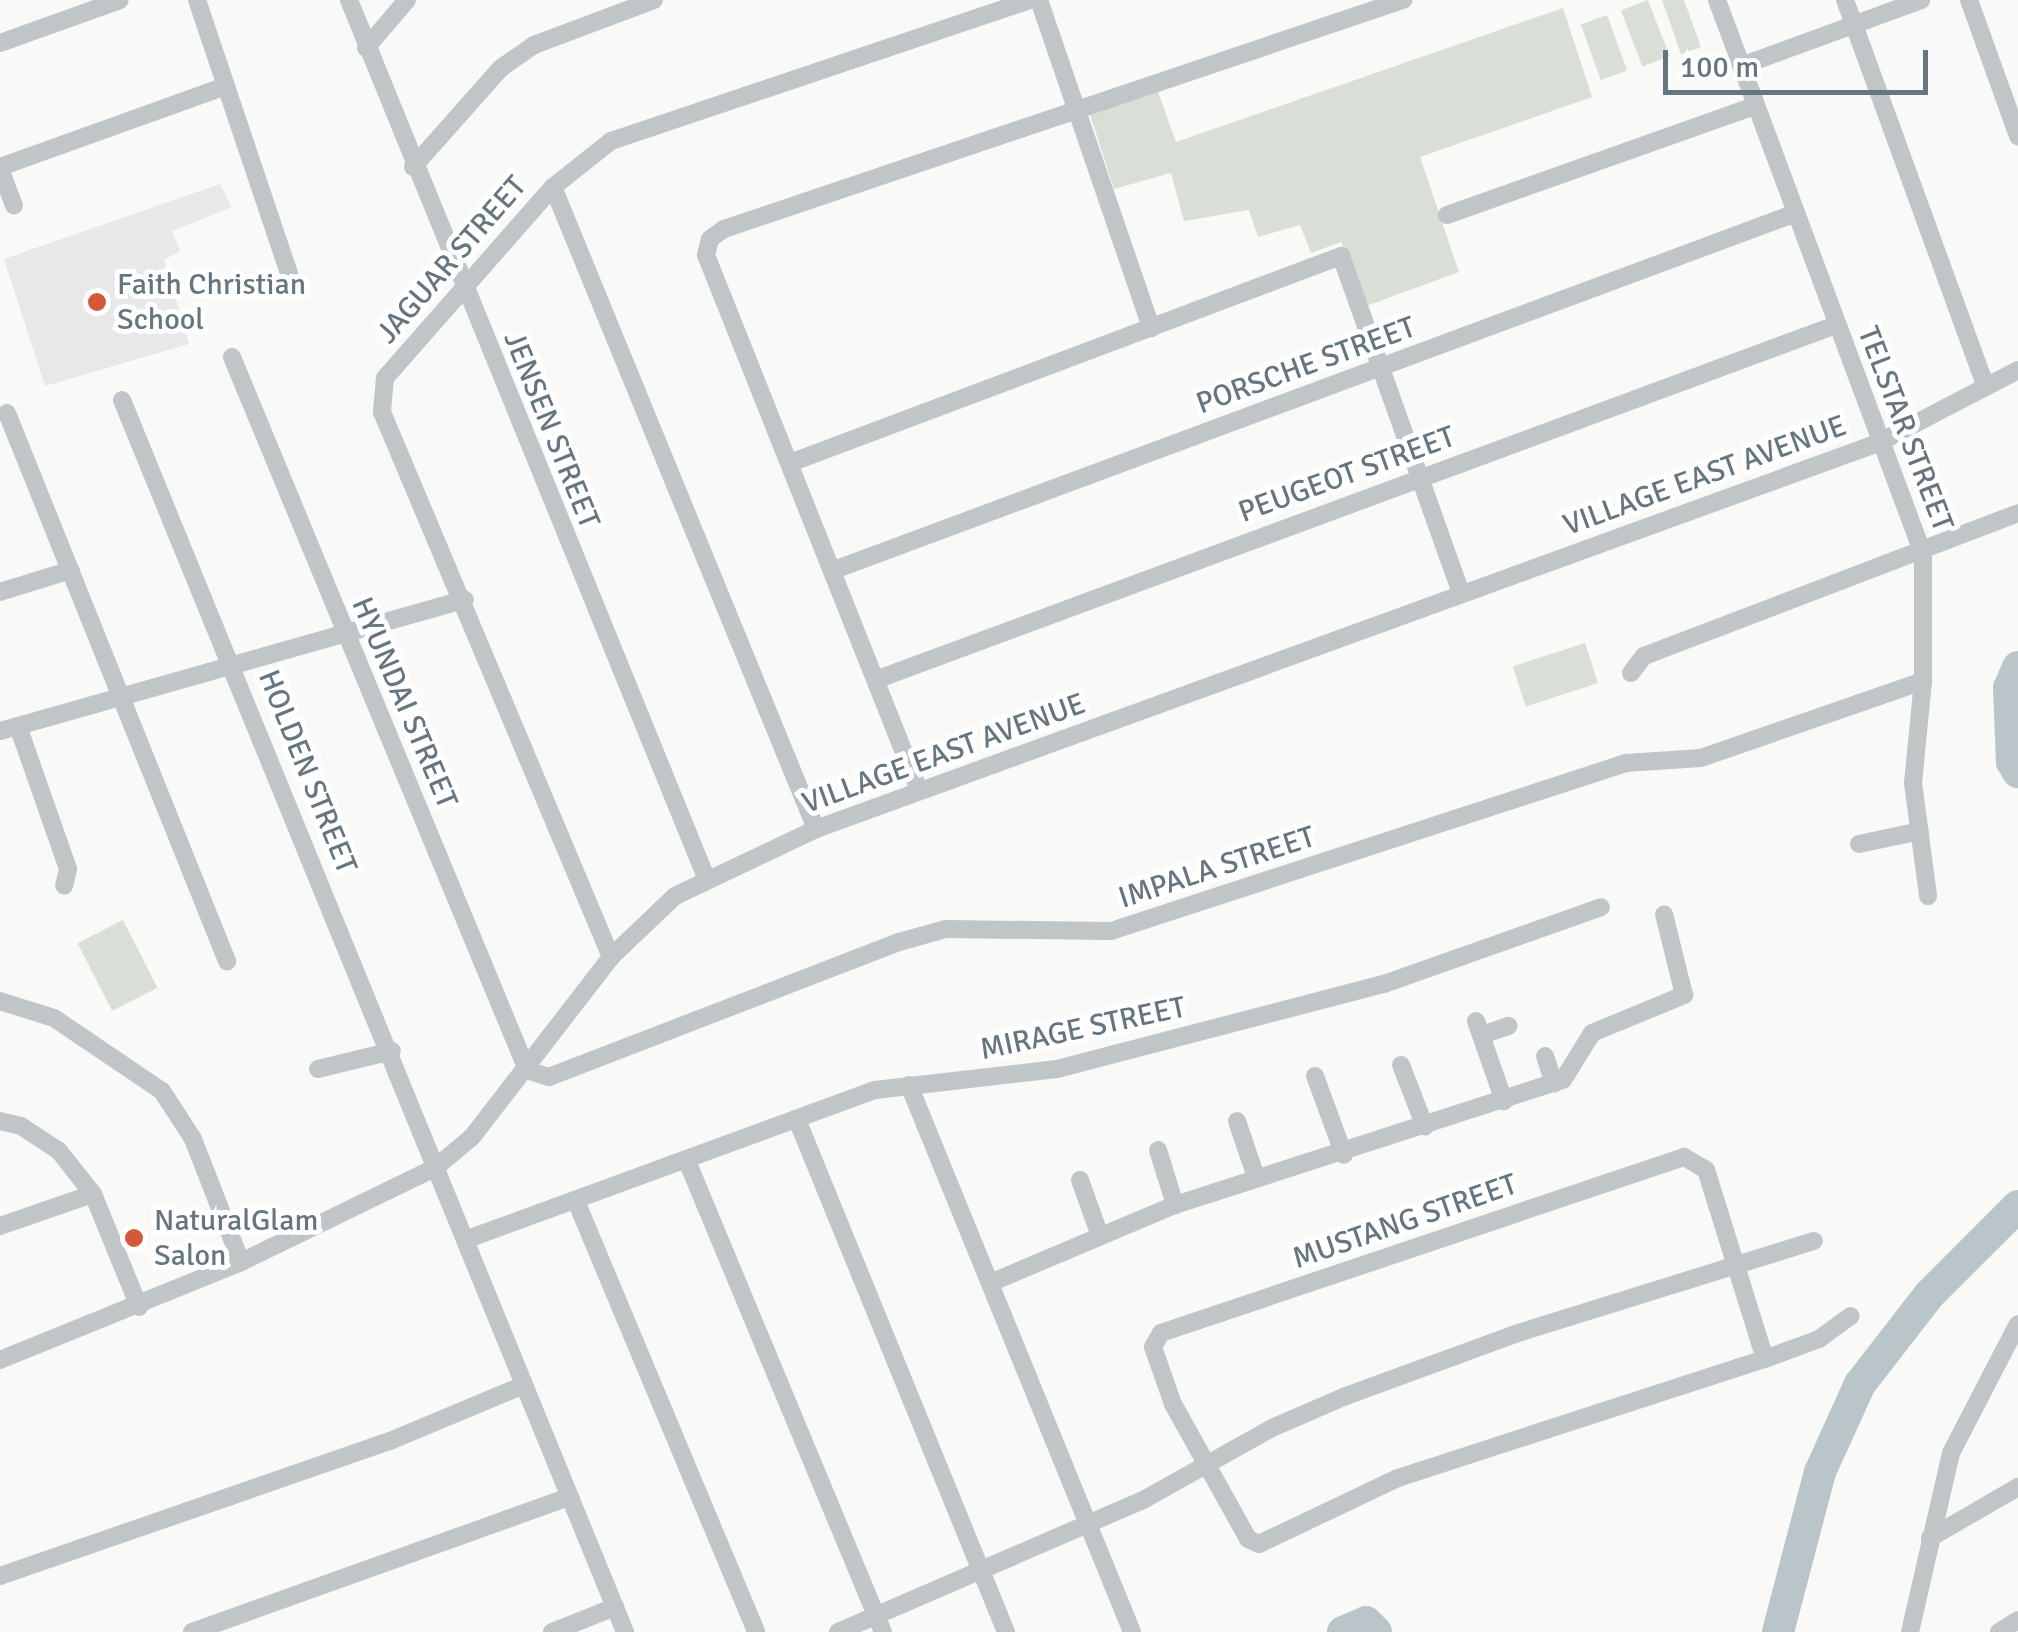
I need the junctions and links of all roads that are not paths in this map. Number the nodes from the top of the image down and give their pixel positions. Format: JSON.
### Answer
{"nodes":[{"id":1,"x":120,"y":0,"type":"edge"},
{"id":2,"x":197,"y":0,"type":"edge"},
{"id":3,"x":349,"y":0,"type":"edge"},
{"id":4,"x":407,"y":0,"type":"edge"},
{"id":5,"x":654,"y":0,"type":"edge"},
{"id":6,"x":1035,"y":0,"type":"edge"},
{"id":7,"x":1403,"y":0,"type":"edge"},
{"id":8,"x":1717,"y":0,"type":"edge"},
{"id":9,"x":1844,"y":0,"type":"edge"},
{"id":10,"x":1920,"y":0,"type":"edge"},
{"id":11,"x":1969,"y":0,"type":"edge"},
{"id":12,"x":1853,"y":24,"type":"junction"},
{"id":13,"x":0,"y":43,"type":"edge"},
{"id":14,"x":366,"y":48,"type":"junction"},
{"id":15,"x":1741,"y":66,"type":"junction"},
{"id":16,"x":226,"y":86,"type":"junction"},
{"id":17,"x":1755,"y":106,"type":"junction"},
{"id":18,"x":1076,"y":109,"type":"junction"},
{"id":19,"x":2018,"y":136,"type":"edge"},
{"id":20,"x":412,"y":167,"type":"junction"},
{"id":21,"x":0,"y":168,"type":"edge"},
{"id":22,"x":554,"y":187,"type":"junction"},
{"id":23,"x":14,"y":205,"type":"dead end"},
{"id":24,"x":1796,"y":213,"type":"junction"},
{"id":25,"x":1447,"y":215,"type":"dead end"},
{"id":26,"x":292,"y":282,"type":"dead end"},
{"id":27,"x":464,"y":290,"type":"junction"},
{"id":28,"x":1836,"y":325,"type":"junction"},
{"id":29,"x":1151,"y":328,"type":"junction"},
{"id":30,"x":232,"y":358,"type":"dead end"},
{"id":31,"x":1382,"y":368,"type":"junction"},
{"id":32,"x":2018,"y":370,"type":"edge"},
{"id":33,"x":1986,"y":387,"type":"junction"},
{"id":34,"x":122,"y":400,"type":"dead end"},
{"id":35,"x":7,"y":413,"type":"dead end"},
{"id":36,"x":1878,"y":443,"type":"junction"},
{"id":37,"x":790,"y":463,"type":"junction"},
{"id":38,"x":1421,"y":476,"type":"junction"},
{"id":39,"x":2018,"y":512,"type":"edge"},
{"id":40,"x":1922,"y":554,"type":"junction"},
{"id":41,"x":71,"y":570,"type":"junction"},
{"id":42,"x":834,"y":570,"type":"junction"},
{"id":43,"x":0,"y":592,"type":"edge"},
{"id":44,"x":1461,"y":593,"type":"junction"},
{"id":45,"x":465,"y":599,"type":"junction"},
{"id":46,"x":345,"y":633,"type":"junction"},
{"id":47,"x":232,"y":664,"type":"junction"},
{"id":48,"x":1631,"y":674,"type":"dead end"},
{"id":49,"x":878,"y":679,"type":"junction"},
{"id":50,"x":1923,"y":682,"type":"junction"},
{"id":51,"x":120,"y":700,"type":"junction"},
{"id":52,"x":9,"y":729,"type":"edge"},
{"id":53,"x":919,"y":790,"type":"junction"},
{"id":54,"x":816,"y":829,"type":"junction"},
{"id":55,"x":1920,"y":830,"type":"junction"},
{"id":56,"x":1858,"y":844,"type":"dead end"},
{"id":57,"x":707,"y":880,"type":"junction"},
{"id":58,"x":64,"y":886,"type":"dead end"},
{"id":59,"x":1928,"y":896,"type":"dead end"},
{"id":60,"x":1601,"y":907,"type":"dead end"},
{"id":61,"x":1664,"y":914,"type":"dead end"},
{"id":62,"x":611,"y":957,"type":"junction"},
{"id":63,"x":227,"y":961,"type":"dead end"},
{"id":64,"x":0,"y":1000,"type":"edge"},
{"id":65,"x":1508,"y":1026,"type":"dead end"},
{"id":66,"x":392,"y":1051,"type":"junction"},
{"id":67,"x":1545,"y":1056,"type":"dead end"},
{"id":68,"x":1401,"y":1065,"type":"dead end"},
{"id":69,"x":318,"y":1069,"type":"dead end"},
{"id":70,"x":527,"y":1070,"type":"junction"},
{"id":71,"x":1316,"y":1076,"type":"dead end"},
{"id":72,"x":1554,"y":1084,"type":"junction"},
{"id":73,"x":909,"y":1085,"type":"junction"},
{"id":74,"x":1504,"y":1101,"type":"junction"},
{"id":75,"x":1238,"y":1121,"type":"dead end"},
{"id":76,"x":0,"y":1122,"type":"edge"},
{"id":77,"x":798,"y":1122,"type":"junction"},
{"id":78,"x":1425,"y":1127,"type":"junction"},
{"id":79,"x":1158,"y":1150,"type":"dead end"},
{"id":80,"x":1344,"y":1155,"type":"junction"},
{"id":81,"x":688,"y":1160,"type":"junction"},
{"id":82,"x":435,"y":1168,"type":"junction"},
{"id":83,"x":1256,"y":1177,"type":"junction"},
{"id":84,"x":1080,"y":1180,"type":"dead end"},
{"id":85,"x":93,"y":1194,"type":"junction"},
{"id":86,"x":576,"y":1201,"type":"junction"},
{"id":87,"x":1176,"y":1205,"type":"junction"},
{"id":88,"x":0,"y":1226,"type":"edge"},
{"id":89,"x":1100,"y":1233,"type":"junction"},
{"id":90,"x":465,"y":1240,"type":"junction"},
{"id":91,"x":1814,"y":1241,"type":"dead end"},
{"id":92,"x":241,"y":1262,"type":"junction"},
{"id":93,"x":1734,"y":1265,"type":"junction"},
{"id":94,"x":990,"y":1283,"type":"junction"},
{"id":95,"x":139,"y":1307,"type":"junction"},
{"id":96,"x":1850,"y":1316,"type":"dead end"},
{"id":97,"x":2018,"y":1325,"type":"edge"},
{"id":98,"x":1764,"y":1359,"type":"junction"},
{"id":99,"x":0,"y":1360,"type":"edge"},
{"id":100,"x":524,"y":1385,"type":"junction"},
{"id":101,"x":1205,"y":1463,"type":"junction"},
{"id":102,"x":2018,"y":1488,"type":"edge"},
{"id":103,"x":570,"y":1497,"type":"junction"},
{"id":104,"x":1088,"y":1523,"type":"junction"},
{"id":105,"x":1930,"y":1538,"type":"junction"},
{"id":106,"x":982,"y":1570,"type":"junction"},
{"id":107,"x":0,"y":1576,"type":"edge"},
{"id":108,"x":616,"y":1606,"type":"junction"},
{"id":109,"x":2018,"y":1620,"type":"edge"},
{"id":110,"x":880,"y":1624,"type":"edge"},
{"id":111,"x":192,"y":1632,"type":"edge"},
{"id":112,"x":552,"y":1632,"type":"edge"},
{"id":113,"x":626,"y":1632,"type":"edge"},
{"id":114,"x":756,"y":1632,"type":"edge"},
{"id":115,"x":838,"y":1632,"type":"edge"},
{"id":116,"x":1006,"y":1632,"type":"edge"},
{"id":117,"x":1132,"y":1632,"type":"edge"},
{"id":118,"x":1910,"y":1632,"type":"edge"},
{"id":119,"x":1998,"y":1632,"type":"edge"}],
"edges":[{"from":1,"to":13,"type":"street"},
{"from":2,"to":16,"type":"street"},
{"from":3,"to":14,"type":"street","name":"JENSEN STREET"},
{"from":4,"to":14,"type":"street"},
{"from":5,"to":20,"type":"street"},
{"from":6,"to":18,"type":"street"},
{"from":6,"to":22,"type":"street","name":"JAGUAR STREET"},
{"from":7,"to":18,"type":"street"},
{"from":8,"to":15,"type":"street","name":"TELSTAR STREET"},
{"from":9,"to":12,"type":"street"},
{"from":10,"to":12,"type":"street"},
{"from":11,"to":19,"type":"street"},
{"from":12,"to":15,"type":"street"},
{"from":12,"to":33,"type":"street"},
{"from":14,"to":20,"type":"street","name":"JENSEN STREET"},
{"from":15,"to":17,"type":"street","name":"TELSTAR STREET"},
{"from":16,"to":21,"type":"street"},
{"from":16,"to":26,"type":"street"},
{"from":17,"to":24,"type":"street","name":"TELSTAR STREET"},
{"from":17,"to":25,"type":"street"},
{"from":18,"to":29,"type":"street"},
{"from":18,"to":37,"type":"street"},
{"from":20,"to":27,"type":"street","name":"JENSEN STREET"},
{"from":21,"to":23,"type":"street"},
{"from":22,"to":27,"type":"street","name":"JAGUAR STREET"},
{"from":22,"to":54,"type":"street"},
{"from":24,"to":28,"type":"street","name":"TELSTAR STREET"},
{"from":24,"to":31,"type":"street","name":"PORSCHE STREET"},
{"from":27,"to":45,"type":"street","name":"JAGUAR STREET"},
{"from":27,"to":57,"type":"street","name":"JENSEN STREET"},
{"from":28,"to":36,"type":"street","name":"TELSTAR STREET"},
{"from":28,"to":38,"type":"street","name":"PEUGEOT STREET"},
{"from":29,"to":31,"type":"street"},
{"from":29,"to":37,"type":"street"},
{"from":30,"to":46,"type":"street","name":"HYUNDAI STREET"},
{"from":31,"to":38,"type":"street"},
{"from":31,"to":42,"type":"street","name":"PORSCHE STREET"},
{"from":32,"to":33,"type":"street","name":"VILLAGE EAST AVENUE"},
{"from":33,"to":36,"type":"street","name":"VILLAGE EAST AVENUE"},
{"from":34,"to":47,"type":"street","name":"HOLDEN STREET"},
{"from":35,"to":41,"type":"street"},
{"from":36,"to":40,"type":"street","name":"TELSTAR STREET"},
{"from":36,"to":44,"type":"street","name":"VILLAGE EAST AVENUE"},
{"from":37,"to":42,"type":"street"},
{"from":38,"to":44,"type":"street"},
{"from":38,"to":49,"type":"street","name":"PEUGEOT STREET"},
{"from":39,"to":40,"type":"street"},
{"from":40,"to":48,"type":"street"},
{"from":40,"to":50,"type":"street","name":"TELSTAR STREET"},
{"from":41,"to":43,"type":"street"},
{"from":41,"to":51,"type":"street"},
{"from":42,"to":49,"type":"street"},
{"from":44,"to":53,"type":"street","name":"VILLAGE EAST AVENUE"},
{"from":45,"to":46,"type":"street"},
{"from":45,"to":62,"type":"street","name":"JAGUAR STREET"},
{"from":46,"to":47,"type":"street"},
{"from":46,"to":70,"type":"street","name":"HYUNDAI STREET"},
{"from":47,"to":51,"type":"street"},
{"from":47,"to":66,"type":"street","name":"HOLDEN STREET"},
{"from":49,"to":53,"type":"street"},
{"from":50,"to":55,"type":"street","name":"TELSTAR STREET"},
{"from":50,"to":70,"type":"street","name":"IMPALA STREET"},
{"from":51,"to":52,"type":"street"},
{"from":51,"to":63,"type":"street"},
{"from":52,"to":58,"type":"street"},
{"from":53,"to":54,"type":"street","name":"VILLAGE EAST AVENUE"},
{"from":54,"to":57,"type":"street","name":"VILLAGE EAST AVENUE"},
{"from":55,"to":56,"type":"street"},
{"from":55,"to":59,"type":"street","name":"TELSTAR STREET"},
{"from":57,"to":62,"type":"street","name":"VILLAGE EAST AVENUE"},
{"from":60,"to":73,"type":"street","name":"MIRAGE STREET"},
{"from":61,"to":72,"type":"street"},
{"from":62,"to":70,"type":"street","name":"VILLAGE EAST AVENUE"},
{"from":64,"to":92,"type":"street"},
{"from":65,"to":74,"type":"street"},
{"from":66,"to":69,"type":"street"},
{"from":66,"to":82,"type":"street","name":"HOLDEN STREET"},
{"from":67,"to":72,"type":"street"},
{"from":68,"to":78,"type":"street"},
{"from":70,"to":82,"type":"street","name":"VILLAGE EAST AVENUE"},
{"from":71,"to":80,"type":"street"},
{"from":72,"to":74,"type":"street"},
{"from":73,"to":77,"type":"street","name":"MIRAGE STREET"},
{"from":73,"to":94,"type":"street"},
{"from":74,"to":78,"type":"street"},
{"from":75,"to":83,"type":"street"},
{"from":76,"to":85,"type":"street"},
{"from":77,"to":81,"type":"street","name":"MIRAGE STREET"},
{"from":77,"to":106,"type":"street"},
{"from":78,"to":80,"type":"street"},
{"from":79,"to":87,"type":"street"},
{"from":80,"to":83,"type":"street"},
{"from":81,"to":86,"type":"street","name":"MIRAGE STREET"},
{"from":81,"to":110,"type":"street"},
{"from":82,"to":90,"type":"street","name":"HOLDEN STREET"},
{"from":82,"to":92,"type":"street","name":"VILLAGE EAST AVENUE"},
{"from":83,"to":87,"type":"street"},
{"from":84,"to":89,"type":"street"},
{"from":85,"to":88,"type":"street"},
{"from":85,"to":95,"type":"street"},
{"from":86,"to":90,"type":"street","name":"MIRAGE STREET"},
{"from":86,"to":114,"type":"street"},
{"from":87,"to":89,"type":"street"},
{"from":89,"to":94,"type":"street"},
{"from":90,"to":100,"type":"street","name":"HOLDEN STREET"},
{"from":91,"to":93,"type":"street"},
{"from":92,"to":95,"type":"street","name":"VILLAGE EAST AVENUE"},
{"from":93,"to":98,"type":"street","name":"MUSTANG STREET"},
{"from":93,"to":101,"type":"street"},
{"from":93,"to":101,"type":"street","name":"MUSTANG STREET"},
{"from":94,"to":104,"type":"street"},
{"from":95,"to":99,"type":"street","name":"VILLAGE EAST AVENUE"},
{"from":96,"to":98,"type":"street"},
{"from":97,"to":105,"type":"street"},
{"from":98,"to":101,"type":"street"},
{"from":100,"to":103,"type":"street","name":"HOLDEN STREET"},
{"from":100,"to":107,"type":"street"},
{"from":101,"to":104,"type":"street"},
{"from":102,"to":105,"type":"street"},
{"from":103,"to":108,"type":"street","name":"HOLDEN STREET"},
{"from":103,"to":111,"type":"street"},
{"from":104,"to":106,"type":"street"},
{"from":104,"to":117,"type":"street"},
{"from":105,"to":118,"type":"street"},
{"from":106,"to":110,"type":"street"},
{"from":106,"to":116,"type":"street"},
{"from":108,"to":112,"type":"street"},
{"from":108,"to":113,"type":"street","name":"HOLDEN STREET"},
{"from":109,"to":119,"type":"street"},
{"from":110,"to":115,"type":"street"}]}
